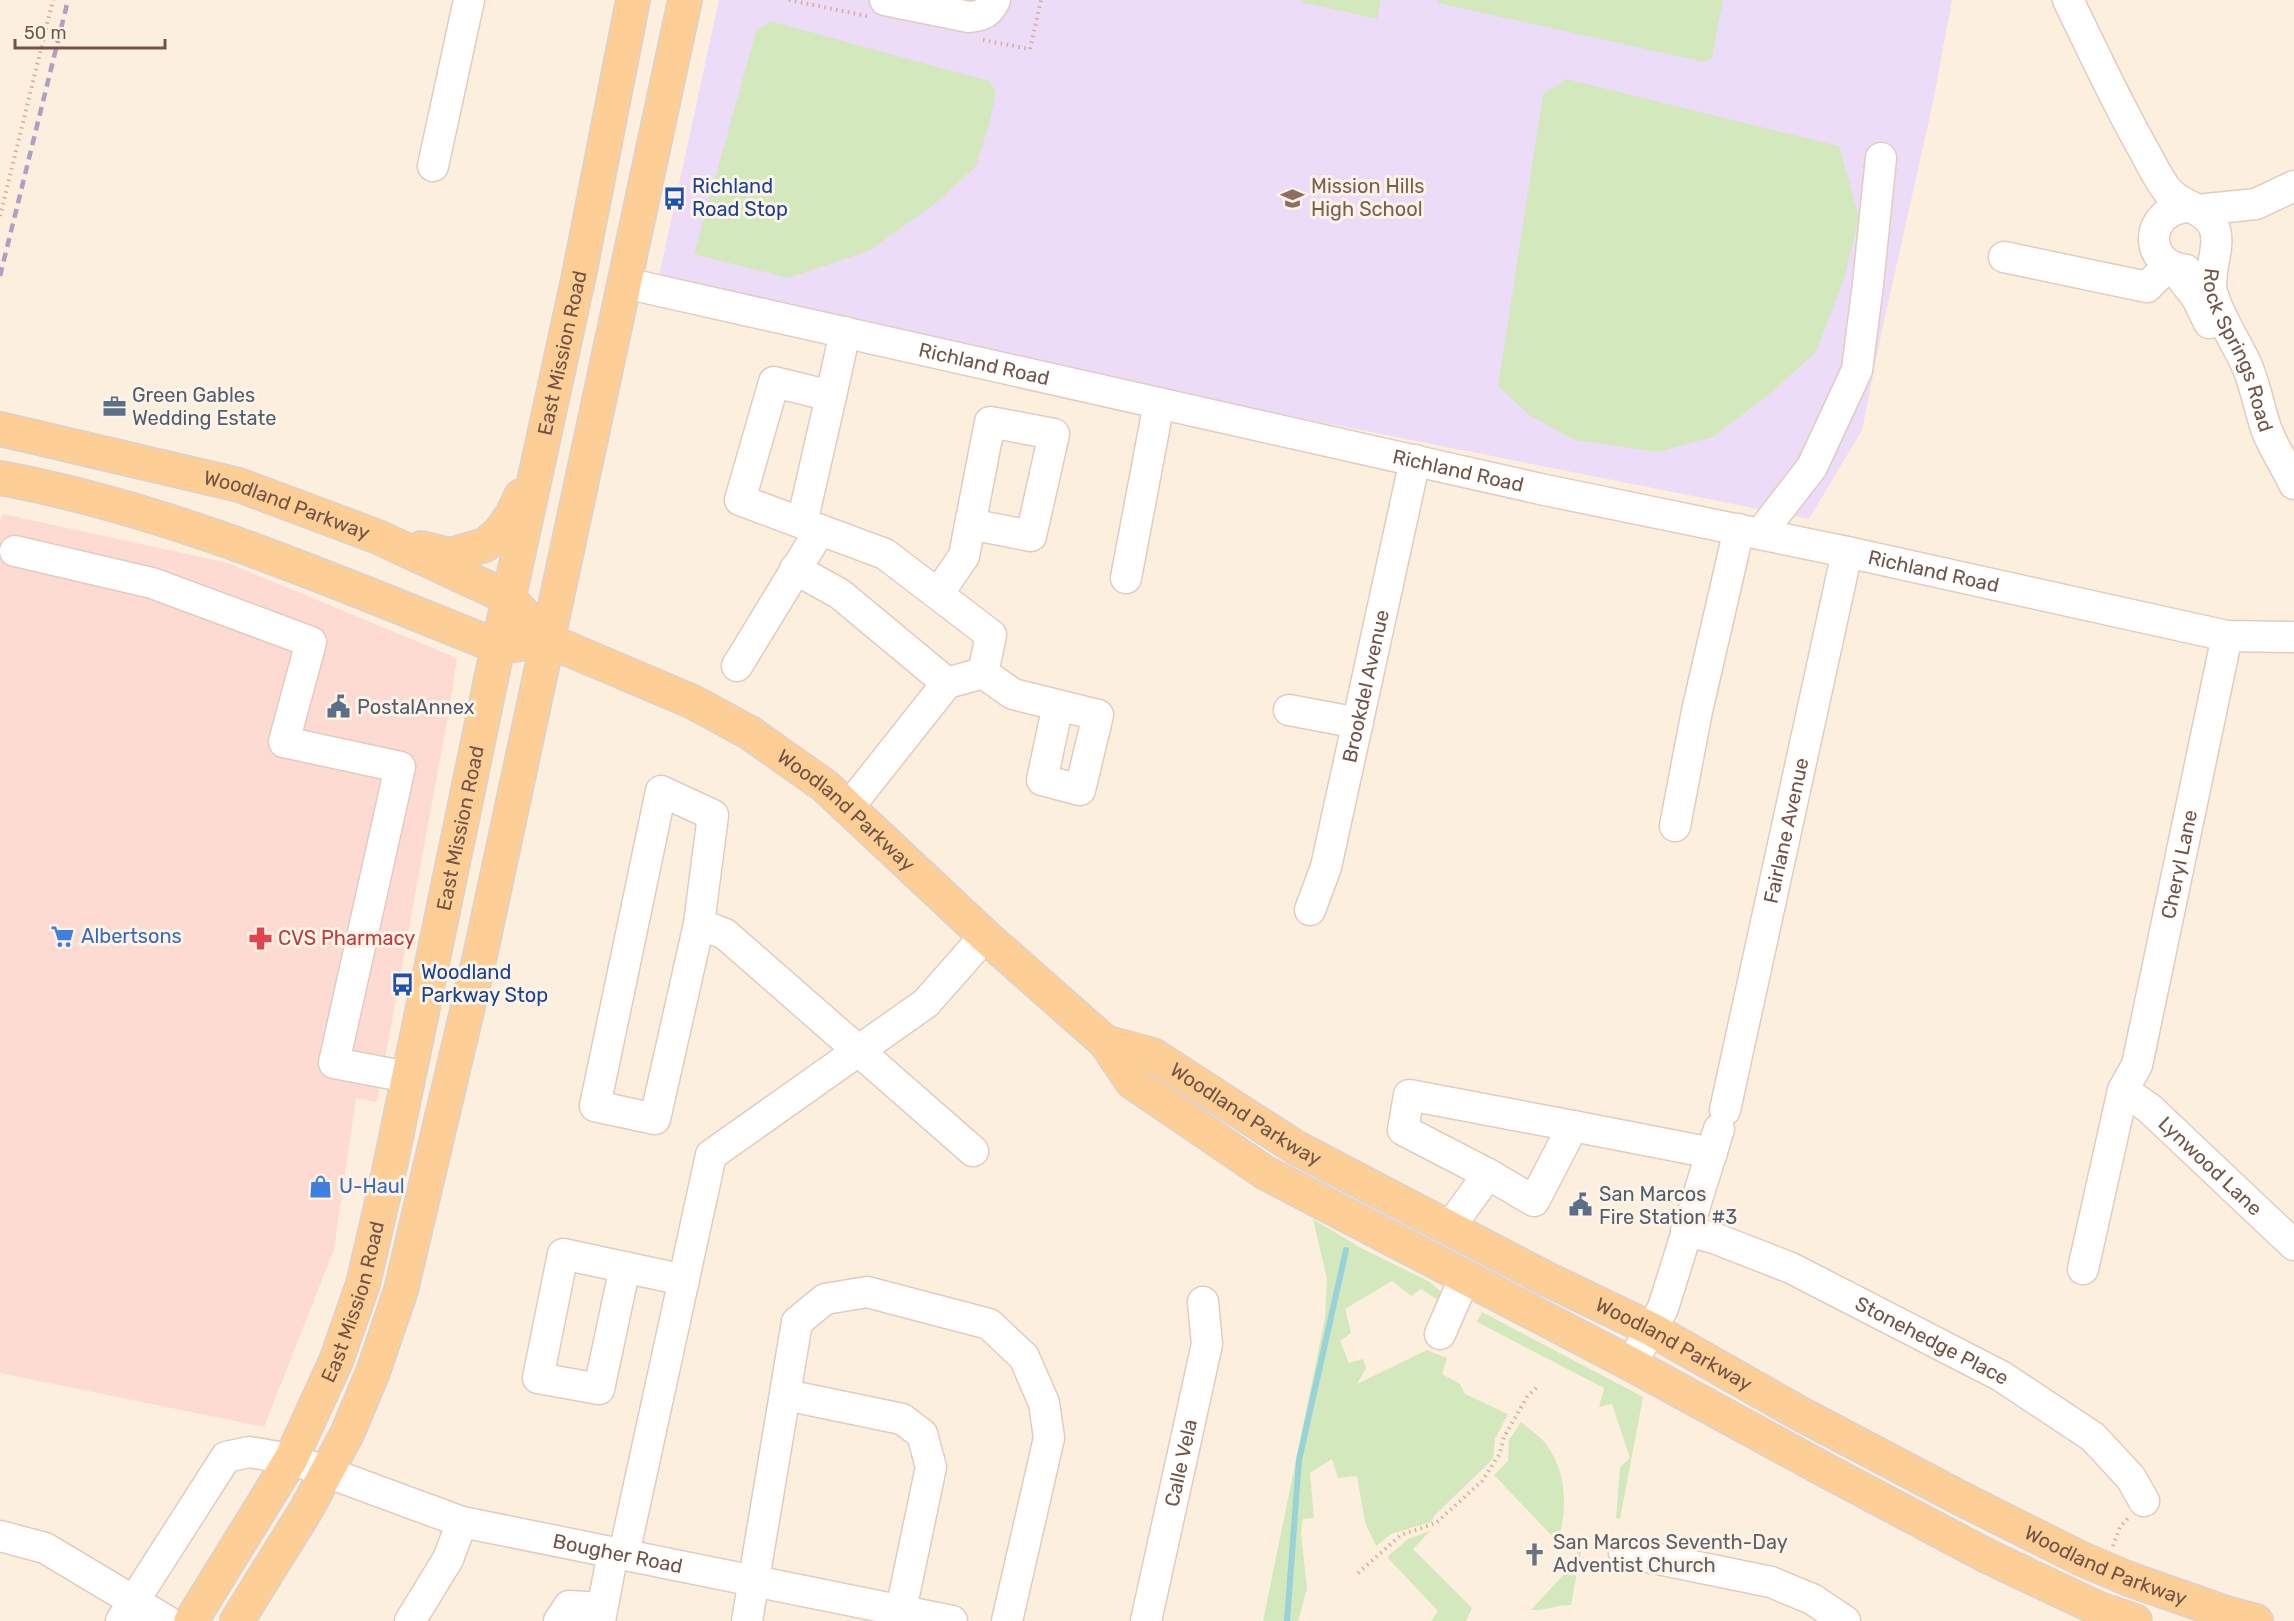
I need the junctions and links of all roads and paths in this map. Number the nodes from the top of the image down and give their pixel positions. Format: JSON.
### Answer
{"nodes":[{"id":1,"x":53,"y":0,"type":"edge"},
{"id":2,"x":469,"y":0,"type":"edge"},
{"id":3,"x":633,"y":0,"type":"edge"},
{"id":4,"x":685,"y":0,"type":"edge"},
{"id":5,"x":885,"y":0,"type":"edge"},
{"id":6,"x":995,"y":0,"type":"edge"},
{"id":7,"x":2068,"y":0,"type":"edge"},
{"id":8,"x":2133,"y":130,"type":"junction"},
{"id":9,"x":1881,"y":158,"type":"dead end"},
{"id":10,"x":433,"y":166,"type":"dead end"},
{"id":11,"x":2294,"y":186,"type":"edge"},
{"id":12,"x":2256,"y":204,"type":"junction"},
{"id":13,"x":2193,"y":209,"type":"junction"},
{"id":14,"x":0,"y":216,"type":"edge"},
{"id":15,"x":2154,"y":233,"type":"junction"},
{"id":16,"x":2215,"y":246,"type":"junction"},
{"id":17,"x":2004,"y":257,"type":"dead end"},
{"id":18,"x":2172,"y":266,"type":"junction"},
{"id":19,"x":625,"y":283,"type":"junction"},
{"id":20,"x":845,"y":332,"type":"junction"},
{"id":21,"x":831,"y":396,"type":"junction"},
{"id":22,"x":1159,"y":403,"type":"junction"},
{"id":23,"x":0,"y":429,"type":"edge"},
{"id":24,"x":2268,"y":432,"type":"junction"},
{"id":25,"x":542,"y":447,"type":"junction"},
{"id":26,"x":1415,"y":460,"type":"junction"},
{"id":27,"x":0,"y":478,"type":"edge"},
{"id":28,"x":2294,"y":484,"type":"edge"},
{"id":29,"x":970,"y":524,"type":"dead end"},
{"id":30,"x":811,"y":526,"type":"junction"},
{"id":31,"x":1750,"y":532,"type":"junction"},
{"id":32,"x":378,"y":537,"type":"junction"},
{"id":33,"x":15,"y":552,"type":"dead end"},
{"id":34,"x":1847,"y":552,"type":"junction"},
{"id":35,"x":795,"y":569,"type":"junction"},
{"id":36,"x":1125,"y":578,"type":"dead end"},
{"id":37,"x":938,"y":594,"type":"junction"},
{"id":38,"x":509,"y":598,"type":"junction"},
{"id":39,"x":2227,"y":636,"type":"junction"},
{"id":40,"x":2294,"y":637,"type":"edge"},
{"id":41,"x":547,"y":640,"type":"junction"},
{"id":42,"x":499,"y":647,"type":"junction"},
{"id":43,"x":737,"y":666,"type":"dead end"},
{"id":44,"x":983,"y":673,"type":"junction"},
{"id":45,"x":947,"y":683,"type":"junction"},
{"id":46,"x":1058,"y":705,"type":"dead end"},
{"id":47,"x":1289,"y":710,"type":"dead end"},
{"id":48,"x":1358,"y":723,"type":"junction"},
{"id":49,"x":848,"y":808,"type":"junction"},
{"id":50,"x":1675,"y":826,"type":"dead end"},
{"id":51,"x":442,"y":909,"type":"junction"},
{"id":52,"x":1310,"y":910,"type":"dead end"},
{"id":53,"x":699,"y":924,"type":"junction"},
{"id":54,"x":985,"y":936,"type":"junction"},
{"id":55,"x":1105,"y":1042,"type":"junction"},
{"id":56,"x":860,"y":1050,"type":"junction"},
{"id":57,"x":408,"y":1077,"type":"junction"},
{"id":58,"x":2123,"y":1090,"type":"junction"},
{"id":59,"x":1573,"y":1126,"type":"junction"},
{"id":60,"x":1719,"y":1130,"type":"junction"},
{"id":61,"x":974,"y":1151,"type":"dead end"},
{"id":62,"x":1488,"y":1174,"type":"junction"},
{"id":63,"x":421,"y":1210,"type":"junction"},
{"id":64,"x":1450,"y":1227,"type":"junction"},
{"id":65,"x":1686,"y":1231,"type":"junction"},
{"id":66,"x":2294,"y":1245,"type":"edge"},
{"id":67,"x":625,"y":1267,"type":"dead end"},
{"id":68,"x":2083,"y":1269,"type":"dead end"},
{"id":69,"x":1466,"y":1277,"type":"junction"},
{"id":70,"x":684,"y":1280,"type":"junction"},
{"id":71,"x":1203,"y":1302,"type":"dead end"},
{"id":72,"x":1651,"y":1329,"type":"junction"},
{"id":73,"x":1440,"y":1334,"type":"dead end"},
{"id":74,"x":1631,"y":1364,"type":"junction"},
{"id":75,"x":1539,"y":1386,"type":"dead end"},
{"id":76,"x":786,"y":1395,"type":"junction"},
{"id":77,"x":291,"y":1458,"type":"junction"},
{"id":78,"x":327,"y":1472,"type":"junction"},
{"id":79,"x":2144,"y":1501,"type":"joint"},
{"id":80,"x":462,"y":1522,"type":"junction"},
{"id":81,"x":0,"y":1536,"type":"edge"},
{"id":82,"x":1624,"y":1552,"type":"dead end"},
{"id":83,"x":618,"y":1553,"type":"junction"},
{"id":84,"x":2104,"y":1569,"type":"junction"},
{"id":85,"x":1358,"y":1573,"type":"dead end"},
{"id":86,"x":753,"y":1581,"type":"junction"},
{"id":87,"x":901,"y":1610,"type":"junction"},
{"id":88,"x":128,"y":1611,"type":"edge"},
{"id":89,"x":601,"y":1615,"type":"edge"},
{"id":90,"x":167,"y":1621,"type":"edge"},
{"id":91,"x":191,"y":1621,"type":"edge"},
{"id":92,"x":237,"y":1621,"type":"edge"},
{"id":93,"x":410,"y":1621,"type":"edge"},
{"id":94,"x":559,"y":1621,"type":"edge"},
{"id":95,"x":747,"y":1621,"type":"edge"},
{"id":96,"x":952,"y":1621,"type":"edge"},
{"id":97,"x":1007,"y":1621,"type":"edge"},
{"id":98,"x":1146,"y":1621,"type":"edge"},
{"id":99,"x":1845,"y":1621,"type":"edge"},
{"id":100,"x":2134,"y":1621,"type":"edge"},
{"id":101,"x":2256,"y":1621,"type":"edge"}],
"edges":[{"from":1,"to":14,"type":"path"},
{"from":2,"to":10,"type":"street"},
{"from":3,"to":25,"type":"main road","name":"East Mission Road"},
{"from":4,"to":19,"type":"main road","name":"East Mission Road"},
{"from":5,"to":6,"type":"street"},
{"from":7,"to":8,"type":"street","name":"Rock Springs Road"},
{"from":8,"to":13,"type":"street","name":"Rock Springs Road"},
{"from":8,"to":15,"type":"street","name":"Rock Springs Road"},
{"from":9,"to":31,"type":"street"},
{"from":11,"to":12,"type":"street"},
{"from":12,"to":13,"type":"street"},
{"from":12,"to":16,"type":"street","name":"Rock Springs Road"},
{"from":13,"to":15,"type":"street"},
{"from":13,"to":16,"type":"street","name":"Rock Springs Road"},
{"from":15,"to":18,"type":"street"},
{"from":16,"to":18,"type":"street"},
{"from":16,"to":24,"type":"street","name":"Rock Springs Road"},
{"from":17,"to":18,"type":"street"},
{"from":18,"to":24,"type":"street"},
{"from":19,"to":20,"type":"street","name":"Richland Road"},
{"from":19,"to":41,"type":"main road","name":"East Mission Road"},
{"from":20,"to":21,"type":"street"},
{"from":20,"to":22,"type":"street","name":"Richland Road"},
{"from":21,"to":30,"type":"street"},
{"from":21,"to":30,"type":"street"},
{"from":22,"to":26,"type":"street","name":"Richland Road"},
{"from":22,"to":36,"type":"street"},
{"from":23,"to":32,"type":"main road","name":"Woodland Parkway"},
{"from":24,"to":28,"type":"street","name":"Rock Springs Road"},
{"from":25,"to":32,"type":"main road"},
{"from":25,"to":38,"type":"main road","name":"East Mission Road"},
{"from":26,"to":31,"type":"street","name":"Richland Road"},
{"from":26,"to":48,"type":"street","name":"Brookdel Avenue"},
{"from":27,"to":42,"type":"main road"},
{"from":29,"to":37,"type":"street"},
{"from":30,"to":35,"type":"street"},
{"from":30,"to":37,"type":"street"},
{"from":31,"to":34,"type":"street","name":"Richland Road"},
{"from":31,"to":50,"type":"street"},
{"from":32,"to":38,"type":"main road","name":"Woodland Parkway"},
{"from":33,"to":57,"type":"street"},
{"from":34,"to":39,"type":"street","name":"Richland Road"},
{"from":34,"to":60,"type":"street","name":"Fairlane Avenue"},
{"from":35,"to":43,"type":"street"},
{"from":35,"to":45,"type":"street"},
{"from":37,"to":44,"type":"street"},
{"from":38,"to":41,"type":"main road","name":"Woodland Parkway"},
{"from":38,"to":42,"type":"main road","name":"East Mission Road"},
{"from":39,"to":40,"type":"street","name":"Richland Road"},
{"from":39,"to":58,"type":"street","name":"Cheryl Lane"},
{"from":41,"to":42,"type":"main road"},
{"from":41,"to":49,"type":"main road","name":"Woodland Parkway"},
{"from":41,"to":63,"type":"main road","name":"East Mission Road"},
{"from":42,"to":51,"type":"main road","name":"East Mission Road"},
{"from":44,"to":45,"type":"street"},
{"from":44,"to":46,"type":"street"},
{"from":45,"to":49,"type":"street"},
{"from":47,"to":48,"type":"street"},
{"from":48,"to":52,"type":"street","name":"Brookdel Avenue"},
{"from":49,"to":54,"type":"main road","name":"Woodland Parkway"},
{"from":51,"to":57,"type":"main road","name":"East Mission Road"},
{"from":51,"to":63,"type":"main road"},
{"from":53,"to":53,"type":"street"},
{"from":53,"to":56,"type":"street"},
{"from":54,"to":55,"type":"main road","name":"Woodland Parkway"},
{"from":54,"to":56,"type":"street"},
{"from":55,"to":64,"type":"main road","name":"Woodland Parkway"},
{"from":55,"to":69,"type":"main road","name":"Woodland Parkway"},
{"from":56,"to":61,"type":"street"},
{"from":56,"to":70,"type":"street"},
{"from":57,"to":77,"type":"main road","name":"East Mission Road"},
{"from":58,"to":66,"type":"street","name":"Lynwood Lane"},
{"from":58,"to":68,"type":"street","name":"Cheryl Lane"},
{"from":59,"to":60,"type":"street"},
{"from":59,"to":62,"type":"street"},
{"from":59,"to":62,"type":"street"},
{"from":60,"to":65,"type":"street","name":"Fairlane Avenue"},
{"from":62,"to":64,"type":"street"},
{"from":63,"to":78,"type":"main road","name":"East Mission Road"},
{"from":64,"to":72,"type":"main road","name":"Woodland Parkway"},
{"from":65,"to":72,"type":"street","name":"Fairlane Avenue"},
{"from":65,"to":79,"type":"street","name":"Stonehedge Place"},
{"from":67,"to":70,"type":"street"},
{"from":69,"to":73,"type":"street"},
{"from":69,"to":74,"type":"main road","name":"Woodland Parkway"},
{"from":70,"to":83,"type":"street"},
{"from":71,"to":98,"type":"street","name":"Calle Vela"},
{"from":72,"to":74,"type":"street","name":"Fairlane Avenue"},
{"from":72,"to":84,"type":"main road","name":"Woodland Parkway"},
{"from":74,"to":100,"type":"main road","name":"Woodland Parkway"},
{"from":75,"to":85,"type":"path"},
{"from":76,"to":86,"type":"street"},
{"from":76,"to":87,"type":"street"},
{"from":76,"to":97,"type":"street"},
{"from":77,"to":78,"type":"street","name":"Bougher Road"},
{"from":77,"to":88,"type":"street","name":"Bougher Road"},
{"from":77,"to":91,"type":"main road","name":"East Mission Road"},
{"from":78,"to":80,"type":"street","name":"Bougher Road"},
{"from":78,"to":92,"type":"main road","name":"East Mission Road"},
{"from":79,"to":84,"type":"path"},
{"from":80,"to":83,"type":"street","name":"Bougher Road"},
{"from":80,"to":93,"type":"street"},
{"from":81,"to":88,"type":"street"},
{"from":82,"to":99,"type":"street"},
{"from":83,"to":86,"type":"street","name":"Bougher Road"},
{"from":83,"to":89,"type":"street"},
{"from":84,"to":101,"type":"main road","name":"Woodland Parkway"},
{"from":86,"to":87,"type":"street","name":"Bougher Road"},
{"from":86,"to":95,"type":"street"},
{"from":87,"to":96,"type":"street","name":"Bougher Road"},
{"from":88,"to":90,"type":"street"},
{"from":89,"to":94,"type":"street"}]}
